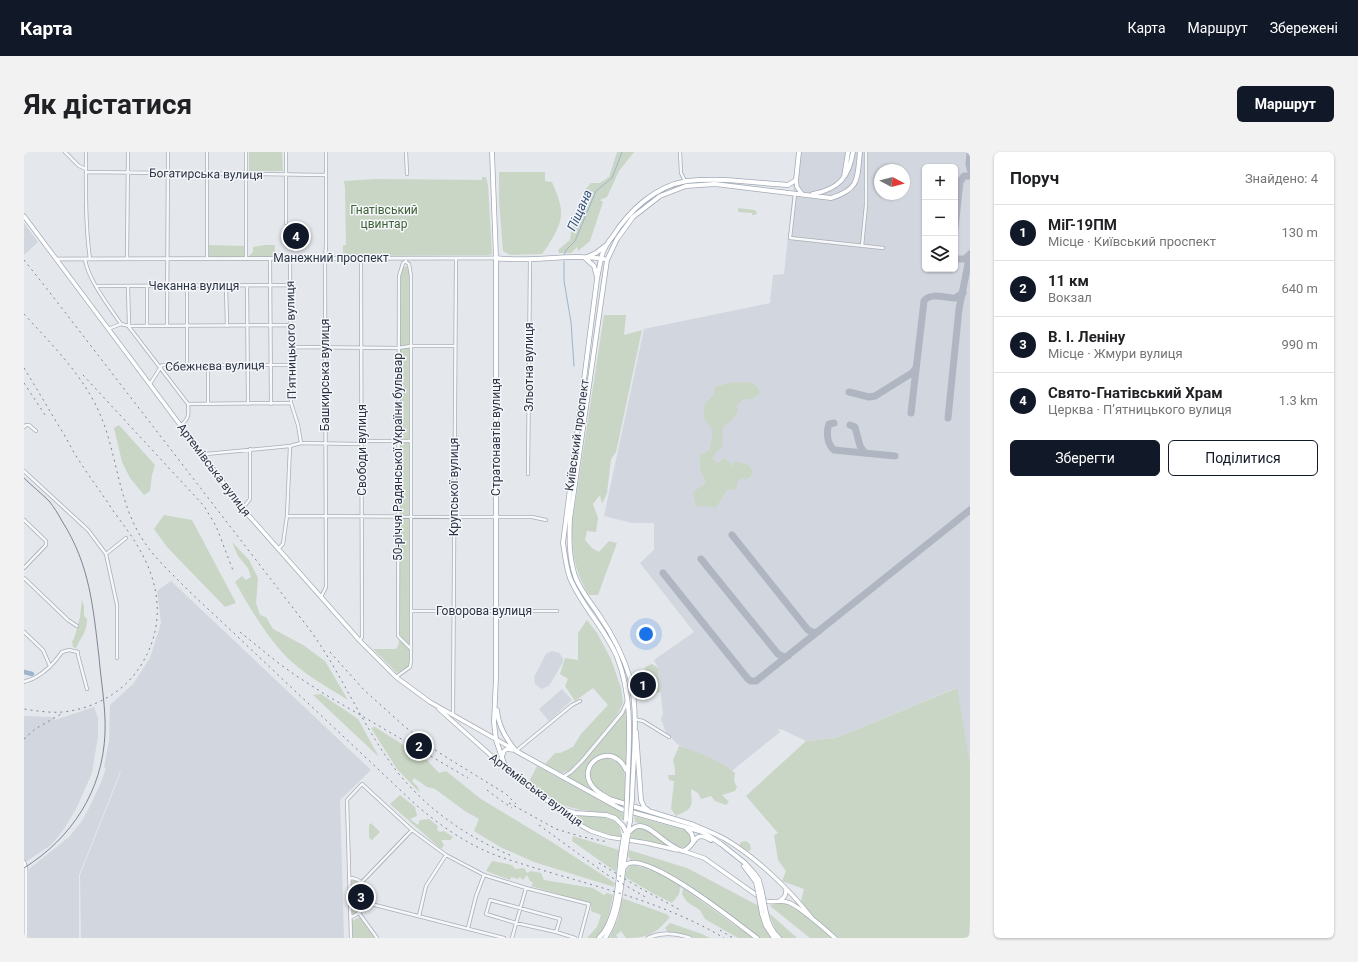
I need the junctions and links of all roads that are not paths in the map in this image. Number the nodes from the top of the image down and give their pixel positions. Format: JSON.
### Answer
{"nodes":[{"id":1,"x":65,"y":152,"type":"edge"},
{"id":2,"x":86,"y":152,"type":"edge"},
{"id":3,"x":128,"y":152,"type":"edge"},
{"id":4,"x":168,"y":152,"type":"edge"},
{"id":5,"x":207,"y":152,"type":"edge"},
{"id":6,"x":246,"y":152,"type":"edge"},
{"id":7,"x":286,"y":152,"type":"edge"},
{"id":8,"x":326,"y":152,"type":"edge"},
{"id":9,"x":406,"y":152,"type":"edge"},
{"id":10,"x":492,"y":152,"type":"edge"},
{"id":11,"x":680,"y":152,"type":"edge"},
{"id":12,"x":798,"y":152,"type":"edge"},
{"id":13,"x":848,"y":152,"type":"edge"},
{"id":14,"x":853,"y":152,"type":"edge"},
{"id":15,"x":860,"y":152,"type":"edge"},
{"id":16,"x":866,"y":152,"type":"edge"},
{"id":17,"x":86,"y":168,"type":"junction"},
{"id":18,"x":86,"y":172,"type":"junction"},
{"id":19,"x":128,"y":173,"type":"junction"},
{"id":20,"x":168,"y":173,"type":"junction"},
{"id":21,"x":207,"y":174,"type":"junction"},
{"id":22,"x":246,"y":174,"type":"junction"},
{"id":23,"x":286,"y":174,"type":"junction"},
{"id":24,"x":407,"y":174,"type":"dead end"},
{"id":25,"x":326,"y":175,"type":"junction"},
{"id":26,"x":844,"y":177,"type":"junction"},
{"id":27,"x":796,"y":180,"type":"junction"},
{"id":28,"x":686,"y":182,"type":"junction"},
{"id":29,"x":795,"y":193,"type":"junction"},
{"id":30,"x":802,"y":194,"type":"junction"},
{"id":31,"x":812,"y":195,"type":"junction"},
{"id":32,"x":24,"y":216,"type":"edge"},
{"id":33,"x":286,"y":223,"type":"dead end"},
{"id":34,"x":620,"y":224,"type":"junction"},
{"id":35,"x":625,"y":228,"type":"junction"},
{"id":36,"x":608,"y":243,"type":"junction"},
{"id":37,"x":862,"y":246,"type":"junction"},
{"id":38,"x":883,"y":248,"type":"dead end"},
{"id":39,"x":127,"y":258,"type":"junction"},
{"id":40,"x":167,"y":258,"type":"junction"},
{"id":41,"x":207,"y":258,"type":"junction"},
{"id":42,"x":246,"y":258,"type":"junction"},
{"id":43,"x":270,"y":258,"type":"junction"},
{"id":44,"x":290,"y":258,"type":"junction"},
{"id":45,"x":325,"y":258,"type":"junction"},
{"id":46,"x":361,"y":258,"type":"junction"},
{"id":47,"x":496,"y":258,"type":"junction"},
{"id":48,"x":585,"y":258,"type":"junction"},
{"id":49,"x":56,"y":259,"type":"junction"},
{"id":50,"x":85,"y":259,"type":"junction"},
{"id":51,"x":90,"y":259,"type":"junction"},
{"id":52,"x":456,"y":259,"type":"junction"},
{"id":53,"x":601,"y":259,"type":"junction"},
{"id":54,"x":406,"y":260,"type":"junction"},
{"id":55,"x":530,"y":260,"type":"junction"},
{"id":56,"x":607,"y":260,"type":"junction"},
{"id":57,"x":598,"y":279,"type":"junction"},
{"id":58,"x":290,"y":285,"type":"junction"},
{"id":59,"x":97,"y":286,"type":"junction"},
{"id":60,"x":128,"y":286,"type":"junction"},
{"id":61,"x":146,"y":286,"type":"junction"},
{"id":62,"x":167,"y":286,"type":"junction"},
{"id":63,"x":187,"y":286,"type":"junction"},
{"id":64,"x":226,"y":286,"type":"junction"},
{"id":65,"x":247,"y":286,"type":"junction"},
{"id":66,"x":270,"y":286,"type":"junction"},
{"id":67,"x":121,"y":324,"type":"junction"},
{"id":68,"x":247,"y":325,"type":"junction"},
{"id":69,"x":271,"y":325,"type":"junction"},
{"id":70,"x":291,"y":325,"type":"junction"},
{"id":71,"x":129,"y":326,"type":"junction"},
{"id":72,"x":147,"y":326,"type":"junction"},
{"id":73,"x":167,"y":326,"type":"junction"},
{"id":74,"x":187,"y":326,"type":"junction"},
{"id":75,"x":227,"y":326,"type":"junction"},
{"id":76,"x":108,"y":329,"type":"junction"},
{"id":77,"x":411,"y":346,"type":"junction"},
{"id":78,"x":455,"y":346,"type":"junction"},
{"id":79,"x":291,"y":348,"type":"junction"},
{"id":80,"x":325,"y":348,"type":"junction"},
{"id":81,"x":361,"y":348,"type":"junction"},
{"id":82,"x":398,"y":348,"type":"junction"},
{"id":83,"x":248,"y":365,"type":"junction"},
{"id":84,"x":271,"y":365,"type":"junction"},
{"id":85,"x":291,"y":365,"type":"junction"},
{"id":86,"x":187,"y":366,"type":"junction"},
{"id":87,"x":208,"y":366,"type":"junction"},
{"id":88,"x":159,"y":368,"type":"junction"},
{"id":89,"x":150,"y":385,"type":"junction"},
{"id":90,"x":292,"y":403,"type":"junction"},
{"id":91,"x":188,"y":404,"type":"junction"},
{"id":92,"x":208,"y":404,"type":"junction"},
{"id":93,"x":248,"y":404,"type":"junction"},
{"id":94,"x":271,"y":404,"type":"junction"},
{"id":95,"x":180,"y":426,"type":"junction"},
{"id":96,"x":24,"y":427,"type":"edge"},
{"id":97,"x":36,"y":431,"type":"dead end"},
{"id":98,"x":398,"y":441,"type":"junction"},
{"id":99,"x":411,"y":441,"type":"junction"},
{"id":100,"x":301,"y":443,"type":"junction"},
{"id":101,"x":326,"y":443,"type":"junction"},
{"id":102,"x":362,"y":443,"type":"junction"},
{"id":103,"x":290,"y":446,"type":"junction"},
{"id":104,"x":250,"y":450,"type":"junction"},
{"id":105,"x":202,"y":456,"type":"junction"},
{"id":106,"x":24,"y":471,"type":"edge"},
{"id":107,"x":528,"y":474,"type":"dead end"},
{"id":108,"x":242,"y":508,"type":"junction"},
{"id":109,"x":287,"y":516,"type":"junction"},
{"id":110,"x":398,"y":516,"type":"junction"},
{"id":111,"x":411,"y":516,"type":"junction"},
{"id":112,"x":454,"y":516,"type":"junction"},
{"id":113,"x":496,"y":516,"type":"junction"},
{"id":114,"x":326,"y":517,"type":"junction"},
{"id":115,"x":362,"y":517,"type":"junction"},
{"id":116,"x":24,"y":520,"type":"edge"},
{"id":117,"x":546,"y":520,"type":"dead end"},
{"id":118,"x":126,"y":538,"type":"dead end"},
{"id":119,"x":278,"y":550,"type":"junction"},
{"id":120,"x":106,"y":554,"type":"junction"},
{"id":121,"x":24,"y":568,"type":"edge"},
{"id":122,"x":24,"y":578,"type":"edge"},
{"id":123,"x":321,"y":597,"type":"junction"},
{"id":124,"x":595,"y":610,"type":"junction"},
{"id":125,"x":411,"y":611,"type":"junction"},
{"id":126,"x":454,"y":611,"type":"junction"},
{"id":127,"x":496,"y":611,"type":"junction"},
{"id":128,"x":557,"y":611,"type":"dead end"},
{"id":129,"x":592,"y":614,"type":"junction"},
{"id":130,"x":602,"y":620,"type":"junction"},
{"id":131,"x":597,"y":623,"type":"junction"},
{"id":132,"x":77,"y":626,"type":"dead end"},
{"id":133,"x":24,"y":632,"type":"edge"},
{"id":134,"x":360,"y":641,"type":"junction"},
{"id":135,"x":411,"y":649,"type":"junction"},
{"id":136,"x":117,"y":658,"type":"dead end"},
{"id":137,"x":50,"y":666,"type":"junction"},
{"id":138,"x":496,"y":676,"type":"junction"},
{"id":139,"x":396,"y":677,"type":"junction"},
{"id":140,"x":25,"y":681,"type":"edge"},
{"id":141,"x":87,"y":688,"type":"dead end"},
{"id":142,"x":633,"y":691,"type":"junction"},
{"id":143,"x":627,"y":692,"type":"junction"},
{"id":144,"x":628,"y":700,"type":"junction"},
{"id":145,"x":580,"y":701,"type":"dead end"},
{"id":146,"x":634,"y":701,"type":"junction"},
{"id":147,"x":430,"y":702,"type":"junction"},
{"id":148,"x":453,"y":716,"type":"junction"},
{"id":149,"x":634,"y":720,"type":"junction"},
{"id":150,"x":494,"y":722,"type":"junction"},
{"id":151,"x":485,"y":733,"type":"junction"},
{"id":152,"x":669,"y":737,"type":"dead end"},
{"id":153,"x":496,"y":740,"type":"junction"},
{"id":154,"x":516,"y":751,"type":"junction"},
{"id":155,"x":502,"y":758,"type":"junction"},
{"id":156,"x":506,"y":769,"type":"junction"},
{"id":157,"x":628,"y":773,"type":"junction"},
{"id":158,"x":562,"y":777,"type":"junction"},
{"id":159,"x":594,"y":794,"type":"junction"},
{"id":160,"x":629,"y":798,"type":"junction"},
{"id":161,"x":612,"y":800,"type":"junction"},
{"id":162,"x":556,"y":808,"type":"junction"},
{"id":163,"x":649,"y":811,"type":"junction"},
{"id":164,"x":694,"y":825,"type":"junction"},
{"id":165,"x":685,"y":827,"type":"junction"},
{"id":166,"x":412,"y":830,"type":"junction"},
{"id":167,"x":703,"y":832,"type":"junction"},
{"id":168,"x":626,"y":833,"type":"junction"},
{"id":169,"x":693,"y":842,"type":"junction"},
{"id":170,"x":721,"y":845,"type":"junction"},
{"id":171,"x":681,"y":851,"type":"junction"},
{"id":172,"x":446,"y":855,"type":"junction"},
{"id":173,"x":24,"y":862,"type":"edge"},
{"id":174,"x":621,"y":868,"type":"junction"},
{"id":175,"x":25,"y":875,"type":"edge"},
{"id":176,"x":484,"y":875,"type":"junction"},
{"id":177,"x":349,"y":878,"type":"junction"},
{"id":178,"x":362,"y":882,"type":"junction"},
{"id":179,"x":526,"y":888,"type":"junction"},
{"id":180,"x":786,"y":889,"type":"junction"},
{"id":181,"x":778,"y":901,"type":"junction"},
{"id":182,"x":367,"y":903,"type":"junction"},
{"id":183,"x":617,"y":903,"type":"junction"},
{"id":184,"x":520,"y":908,"type":"junction"},
{"id":185,"x":359,"y":913,"type":"junction"},
{"id":186,"x":764,"y":913,"type":"junction"},
{"id":187,"x":419,"y":916,"type":"junction"},
{"id":188,"x":351,"y":917,"type":"junction"},
{"id":189,"x":815,"y":922,"type":"junction"},
{"id":190,"x":516,"y":923,"type":"junction"},
{"id":191,"x":468,"y":928,"type":"junction"},
{"id":192,"x":556,"y":932,"type":"junction"},
{"id":193,"x":497,"y":937,"type":"edge"},
{"id":194,"x":26,"y":938,"type":"edge"},
{"id":195,"x":351,"y":938,"type":"edge"},
{"id":196,"x":377,"y":938,"type":"edge"},
{"id":197,"x":504,"y":938,"type":"edge"},
{"id":198,"x":512,"y":938,"type":"edge"},
{"id":199,"x":575,"y":938,"type":"edge"},
{"id":200,"x":580,"y":938,"type":"edge"},
{"id":201,"x":599,"y":938,"type":"edge"},
{"id":202,"x":605,"y":938,"type":"edge"},
{"id":203,"x":648,"y":938,"type":"edge"},
{"id":204,"x":690,"y":938,"type":"edge"},
{"id":205,"x":757,"y":938,"type":"edge"},
{"id":206,"x":774,"y":938,"type":"edge"},
{"id":207,"x":778,"y":938,"type":"edge"},
{"id":208,"x":835,"y":938,"type":"edge"}],
"edges":[{"from":1,"to":17,"type":"street"},
{"from":2,"to":17,"type":"street"},
{"from":3,"to":19,"type":"street"},
{"from":4,"to":20,"type":"street"},
{"from":5,"to":21,"type":"street"},
{"from":6,"to":22,"type":"street"},
{"from":7,"to":23,"type":"street"},
{"from":8,"to":25,"type":"street","name":"Башкирська вулиця"},
{"from":9,"to":24,"type":"street"},
{"from":10,"to":47,"type":"main road","name":"Стратонавтів вулиця"},
{"from":11,"to":28,"type":"street"},
{"from":12,"to":27,"type":"main road"},
{"from":13,"to":26,"type":"main road"},
{"from":14,"to":26,"type":"main road"},
{"from":15,"to":31,"type":"main road","name":"Київський проспект"},
{"from":16,"to":37,"type":"street"},
{"from":17,"to":18,"type":"street"},
{"from":18,"to":19,"type":"street","name":"Богатирська вулиця"},
{"from":18,"to":51,"type":"street"},
{"from":19,"to":20,"type":"street","name":"Богатирська вулиця"},
{"from":19,"to":39,"type":"street"},
{"from":20,"to":21,"type":"street","name":"Богатирська вулиця"},
{"from":20,"to":40,"type":"street"},
{"from":21,"to":22,"type":"street","name":"Богатирська вулиця"},
{"from":21,"to":41,"type":"street"},
{"from":22,"to":23,"type":"street","name":"Богатирська вулиця"},
{"from":22,"to":42,"type":"street"},
{"from":23,"to":25,"type":"street","name":"Богатирська вулиця"},
{"from":23,"to":33,"type":"street"},
{"from":25,"to":45,"type":"street","name":"Башкирська вулиця"},
{"from":26,"to":31,"type":"main road"},
{"from":27,"to":28,"type":"main road","name":"Київський проспект"},
{"from":27,"to":30,"type":"main road"},
{"from":28,"to":34,"type":"main road","name":"Київський проспект"},
{"from":29,"to":30,"type":"main road","name":"Київський проспект"},
{"from":29,"to":35,"type":"main road","name":"Київський проспект"},
{"from":29,"to":37,"type":"street"},
{"from":30,"to":31,"type":"main road","name":"Київський проспект"},
{"from":32,"to":49,"type":"main road","name":"Артемівська вулиця"},
{"from":34,"to":35,"type":"main road"},
{"from":34,"to":36,"type":"main road","name":"Київський проспект"},
{"from":35,"to":56,"type":"main road","name":"Київський проспект"},
{"from":36,"to":48,"type":"main road"},
{"from":36,"to":53,"type":"main road","name":"Київський проспект"},
{"from":37,"to":38,"type":"street"},
{"from":39,"to":40,"type":"street","name":"Манежний проспект"},
{"from":39,"to":51,"type":"street","name":"Манежний проспект"},
{"from":40,"to":41,"type":"street","name":"Манежний проспект"},
{"from":40,"to":62,"type":"street"},
{"from":41,"to":42,"type":"street","name":"Манежний проспект"},
{"from":42,"to":43,"type":"street","name":"Манежний проспект"},
{"from":43,"to":44,"type":"street","name":"Манежний проспект"},
{"from":43,"to":66,"type":"street"},
{"from":44,"to":45,"type":"street","name":"Манежний проспект"},
{"from":44,"to":58,"type":"street","name":"П’ятницького вулиця"},
{"from":45,"to":46,"type":"street","name":"Манежний проспект"},
{"from":45,"to":80,"type":"street","name":"Башкирська вулиця"},
{"from":46,"to":54,"type":"street","name":"Манежний проспект"},
{"from":46,"to":81,"type":"street","name":"Свободи вулиця"},
{"from":47,"to":52,"type":"street","name":"Манежний проспект"},
{"from":47,"to":55,"type":"main road","name":"Манежний проспект"},
{"from":47,"to":113,"type":"main road","name":"Стратонавтів вулиця"},
{"from":48,"to":53,"type":"main road","name":"Манежний проспект"},
{"from":48,"to":55,"type":"main road","name":"Манежний проспект"},
{"from":48,"to":57,"type":"main road"},
{"from":49,"to":50,"type":"street","name":"Манежний проспект"},
{"from":49,"to":76,"type":"main road","name":"Артемівська вулиця"},
{"from":50,"to":51,"type":"street","name":"Манежний проспект"},
{"from":50,"to":59,"type":"street"},
{"from":52,"to":54,"type":"street","name":"Манежний проспект"},
{"from":52,"to":78,"type":"street","name":"Крупської вулиця"},
{"from":53,"to":56,"type":"main road","name":"Манежний проспект"},
{"from":53,"to":57,"type":"main road","name":"Київський проспект"},
{"from":54,"to":77,"type":"street","name":"50-річчя Радянської України бульвар"},
{"from":54,"to":82,"type":"street","name":"50-річчя Радянської України бульвар"},
{"from":55,"to":107,"type":"street","name":"Зльотна вулиця"},
{"from":56,"to":124,"type":"main road","name":"Київський проспект"},
{"from":57,"to":129,"type":"main road","name":"Київський проспект"},
{"from":58,"to":66,"type":"street","name":"Чеканна вулиця"},
{"from":58,"to":70,"type":"street","name":"П’ятницького вулиця"},
{"from":59,"to":60,"type":"street","name":"Чеканна вулиця"},
{"from":59,"to":67,"type":"street"},
{"from":60,"to":61,"type":"street","name":"Чеканна вулиця"},
{"from":60,"to":71,"type":"street"},
{"from":61,"to":62,"type":"street","name":"Чеканна вулиця"},
{"from":61,"to":72,"type":"street"},
{"from":62,"to":63,"type":"street","name":"Чеканна вулиця"},
{"from":62,"to":73,"type":"street"},
{"from":63,"to":64,"type":"street","name":"Чеканна вулиця"},
{"from":63,"to":74,"type":"street"},
{"from":64,"to":65,"type":"street","name":"Чеканна вулиця"},
{"from":64,"to":75,"type":"street"},
{"from":65,"to":66,"type":"street","name":"Чеканна вулиця"},
{"from":65,"to":68,"type":"street"},
{"from":66,"to":69,"type":"street"},
{"from":67,"to":71,"type":"street"},
{"from":67,"to":76,"type":"street"},
{"from":68,"to":69,"type":"street"},
{"from":68,"to":75,"type":"street"},
{"from":68,"to":83,"type":"street"},
{"from":69,"to":70,"type":"street"},
{"from":69,"to":84,"type":"street"},
{"from":70,"to":79,"type":"street","name":"П’ятницького вулиця"},
{"from":71,"to":72,"type":"street"},
{"from":71,"to":88,"type":"street","name":"Артемівська вулиця"},
{"from":72,"to":73,"type":"street"},
{"from":73,"to":74,"type":"street"},
{"from":74,"to":75,"type":"street"},
{"from":74,"to":86,"type":"street"},
{"from":76,"to":89,"type":"main road","name":"Артемівська вулиця"},
{"from":77,"to":78,"type":"street"},
{"from":77,"to":82,"type":"street"},
{"from":77,"to":99,"type":"street","name":"50-річчя Радянської України бульвар"},
{"from":78,"to":112,"type":"street","name":"Крупської вулиця"},
{"from":79,"to":80,"type":"street"},
{"from":79,"to":85,"type":"street","name":"П’ятницького вулиця"},
{"from":80,"to":81,"type":"street"},
{"from":80,"to":101,"type":"street","name":"Башкирська вулиця"},
{"from":81,"to":82,"type":"street"},
{"from":81,"to":102,"type":"street","name":"Свободи вулиця"},
{"from":82,"to":98,"type":"street","name":"50-річчя Радянської України бульвар"},
{"from":83,"to":84,"type":"street","name":"Сбежнєва вулиця"},
{"from":83,"to":87,"type":"street","name":"Сбежнєва вулиця"},
{"from":83,"to":93,"type":"street"},
{"from":84,"to":85,"type":"street","name":"Сбежнєва вулиця"},
{"from":84,"to":94,"type":"street"},
{"from":85,"to":90,"type":"street","name":"П’ятницького вулиця"},
{"from":86,"to":87,"type":"street","name":"Сбежнєва вулиця"},
{"from":86,"to":88,"type":"street","name":"Сбежнєва вулиця"},
{"from":87,"to":92,"type":"street"},
{"from":88,"to":89,"type":"street","name":"Сбежнєва вулиця"},
{"from":88,"to":91,"type":"street","name":"Артемівська вулиця"},
{"from":89,"to":95,"type":"main road","name":"Артемівська вулиця"},
{"from":90,"to":94,"type":"street"},
{"from":90,"to":100,"type":"street","name":"П’ятницького вулиця"},
{"from":91,"to":92,"type":"street"},
{"from":91,"to":95,"type":"street","name":"Артемівська вулиця"},
{"from":92,"to":93,"type":"street"},
{"from":93,"to":94,"type":"street"},
{"from":95,"to":105,"type":"main road","name":"Артемівська вулиця"},
{"from":96,"to":97,"type":"street"},
{"from":98,"to":99,"type":"street"},
{"from":98,"to":102,"type":"street"},
{"from":98,"to":110,"type":"street","name":"50-річчя Радянської України бульвар"},
{"from":99,"to":111,"type":"street","name":"50-річчя Радянської України бульвар"},
{"from":100,"to":101,"type":"street"},
{"from":100,"to":103,"type":"street"},
{"from":101,"to":102,"type":"street"},
{"from":101,"to":114,"type":"street","name":"Башкирська вулиця"},
{"from":102,"to":115,"type":"street","name":"Свободи вулиця"},
{"from":103,"to":104,"type":"street"},
{"from":103,"to":109,"type":"street"},
{"from":104,"to":105,"type":"street"},
{"from":104,"to":108,"type":"street"},
{"from":105,"to":108,"type":"main road","name":"Артемівська вулиця"},
{"from":106,"to":120,"type":"street"},
{"from":108,"to":119,"type":"main road","name":"Артемівська вулиця"},
{"from":109,"to":114,"type":"street"},
{"from":109,"to":119,"type":"street"},
{"from":110,"to":111,"type":"street"},
{"from":110,"to":115,"type":"street"},
{"from":110,"to":135,"type":"street","name":"50-річчя Радянської України бульвар"},
{"from":111,"to":112,"type":"street"},
{"from":111,"to":125,"type":"street","name":"50-річчя Радянської України бульвар"},
{"from":112,"to":113,"type":"street"},
{"from":112,"to":126,"type":"street","name":"Крупської вулиця"},
{"from":113,"to":117,"type":"street"},
{"from":113,"to":127,"type":"main road","name":"Стратонавтів вулиця"},
{"from":114,"to":115,"type":"street"},
{"from":114,"to":123,"type":"street","name":"Башкирська вулиця"},
{"from":115,"to":134,"type":"street","name":"Свободи вулиця"},
{"from":116,"to":121,"type":"street"},
{"from":118,"to":120,"type":"street"},
{"from":119,"to":123,"type":"main road","name":"Артемівська вулиця"},
{"from":120,"to":136,"type":"street"},
{"from":122,"to":132,"type":"street"},
{"from":123,"to":134,"type":"main road","name":"Артемівська вулиця"},
{"from":124,"to":129,"type":"main road"},
{"from":124,"to":130,"type":"main road","name":"Київський проспект"},
{"from":125,"to":126,"type":"street","name":"Говорова вулиця"},
{"from":125,"to":135,"type":"street","name":"50-річчя Радянської України бульвар"},
{"from":126,"to":127,"type":"street","name":"Говорова вулиця"},
{"from":126,"to":148,"type":"street","name":"Крупської вулиця"},
{"from":127,"to":128,"type":"street","name":"Говорова вулиця"},
{"from":127,"to":138,"type":"main road","name":"Стратонавтів вулиця"},
{"from":129,"to":131,"type":"main road","name":"Київський проспект"},
{"from":130,"to":131,"type":"main road"},
{"from":130,"to":142,"type":"main road","name":"Київський проспект"},
{"from":131,"to":143,"type":"main road","name":"Київський проспект"},
{"from":133,"to":137,"type":"street"},
{"from":134,"to":139,"type":"main road","name":"Артемівська вулиця"},
{"from":135,"to":139,"type":"street","name":"50-річчя Радянської України бульвар"},
{"from":137,"to":140,"type":"street"},
{"from":137,"to":141,"type":"street"},
{"from":138,"to":150,"type":"main road","name":"Стратонавтів вулиця"},
{"from":138,"to":154,"type":"main road"},
{"from":139,"to":147,"type":"main road","name":"Артемівська вулиця"},
{"from":142,"to":143,"type":"main road"},
{"from":142,"to":146,"type":"main road","name":"Київський проспект"},
{"from":143,"to":144,"type":"main road","name":"Київський проспект"},
{"from":144,"to":146,"type":"main road"},
{"from":144,"to":157,"type":"main road","name":"Київський проспект"},
{"from":144,"to":158,"type":"street"},
{"from":145,"to":154,"type":"street"},
{"from":146,"to":149,"type":"main road","name":"Київський проспект"},
{"from":147,"to":148,"type":"main road","name":"Артемівська вулиця"},
{"from":147,"to":156,"type":"main road","name":"Артемівська вулиця"},
{"from":148,"to":151,"type":"main road","name":"Артемівська вулиця"},
{"from":149,"to":152,"type":"street"},
{"from":149,"to":160,"type":"main road","name":"Київський проспект"},
{"from":149,"to":163,"type":"main road"},
{"from":150,"to":151,"type":"main road"},
{"from":150,"to":153,"type":"main road","name":"Стратонавтів вулиця"},
{"from":151,"to":153,"type":"main road","name":"Артемівська вулиця"},
{"from":153,"to":154,"type":"main road","name":"Артемівська вулиця"},
{"from":153,"to":155,"type":"main road","name":"Стратонавтів вулиця"},
{"from":154,"to":155,"type":"main road"},
{"from":154,"to":158,"type":"main road","name":"Артемівська вулиця"},
{"from":155,"to":156,"type":"main road","name":"Стратонавтів вулиця"},
{"from":156,"to":162,"type":"main road","name":"Артемівська вулиця"},
{"from":157,"to":160,"type":"main road","name":"Київський проспект"},
{"from":157,"to":161,"type":"main road"},
{"from":158,"to":159,"type":"main road","name":"Артемівська вулиця"},
{"from":159,"to":161,"type":"main road"},
{"from":159,"to":165,"type":"main road","name":"Артемівська вулиця"},
{"from":160,"to":168,"type":"main road","bridge":true},
{"from":161,"to":163,"type":"main road"},
{"from":162,"to":168,"type":"main road"},
{"from":162,"to":171,"type":"main road","name":"Артемівська вулиця"},
{"from":163,"to":164,"type":"main road"},
{"from":164,"to":167,"type":"main road"},
{"from":164,"to":180,"type":"main road"},
{"from":165,"to":167,"type":"main road","name":"Артемівська вулиця"},
{"from":165,"to":169,"type":"main road"},
{"from":166,"to":172,"type":"street"},
{"from":166,"to":177,"type":"street"},
{"from":166,"to":178,"type":"street"},
{"from":167,"to":170,"type":"main road","name":"Артемівська вулиця"},
{"from":168,"to":171,"type":"main road"},
{"from":168,"to":174,"type":"main road","bridge":true},
{"from":169,"to":170,"type":"main road"},
{"from":169,"to":171,"type":"main road"},
{"from":170,"to":186,"type":"main road","bridge":true},
{"from":171,"to":181,"type":"main road","name":"Артемівська вулиця"},
{"from":172,"to":176,"type":"street"},
{"from":172,"to":187,"type":"street"},
{"from":173,"to":175,"type":"street"},
{"from":174,"to":183,"type":"main road"},
{"from":174,"to":205,"type":"main road"},
{"from":175,"to":194,"type":"street"},
{"from":176,"to":179,"type":"street"},
{"from":176,"to":191,"type":"street"},
{"from":177,"to":178,"type":"street"},
{"from":177,"to":188,"type":"street"},
{"from":178,"to":182,"type":"street"},
{"from":179,"to":184,"type":"street"},
{"from":179,"to":200,"type":"street"},
{"from":180,"to":181,"type":"main road"},
{"from":180,"to":189,"type":"main road"},
{"from":181,"to":189,"type":"main road","name":"Артемівська вулиця"},
{"from":182,"to":185,"type":"street"},
{"from":182,"to":187,"type":"street"},
{"from":183,"to":201,"type":"main road"},
{"from":183,"to":202,"type":"main road"},
{"from":184,"to":190,"type":"street"},
{"from":184,"to":190,"type":"street"},
{"from":184,"to":192,"type":"street"},
{"from":185,"to":188,"type":"street"},
{"from":185,"to":196,"type":"street"},
{"from":186,"to":206,"type":"main road"},
{"from":186,"to":207,"type":"main road"},
{"from":187,"to":191,"type":"street"},
{"from":188,"to":195,"type":"street"},
{"from":189,"to":208,"type":"main road"},
{"from":190,"to":192,"type":"street"},
{"from":190,"to":198,"type":"street"},
{"from":191,"to":193,"type":"street"},
{"from":192,"to":199,"type":"street"},
{"from":193,"to":197,"type":"street"},
{"from":203,"to":204,"type":"street"}]}
